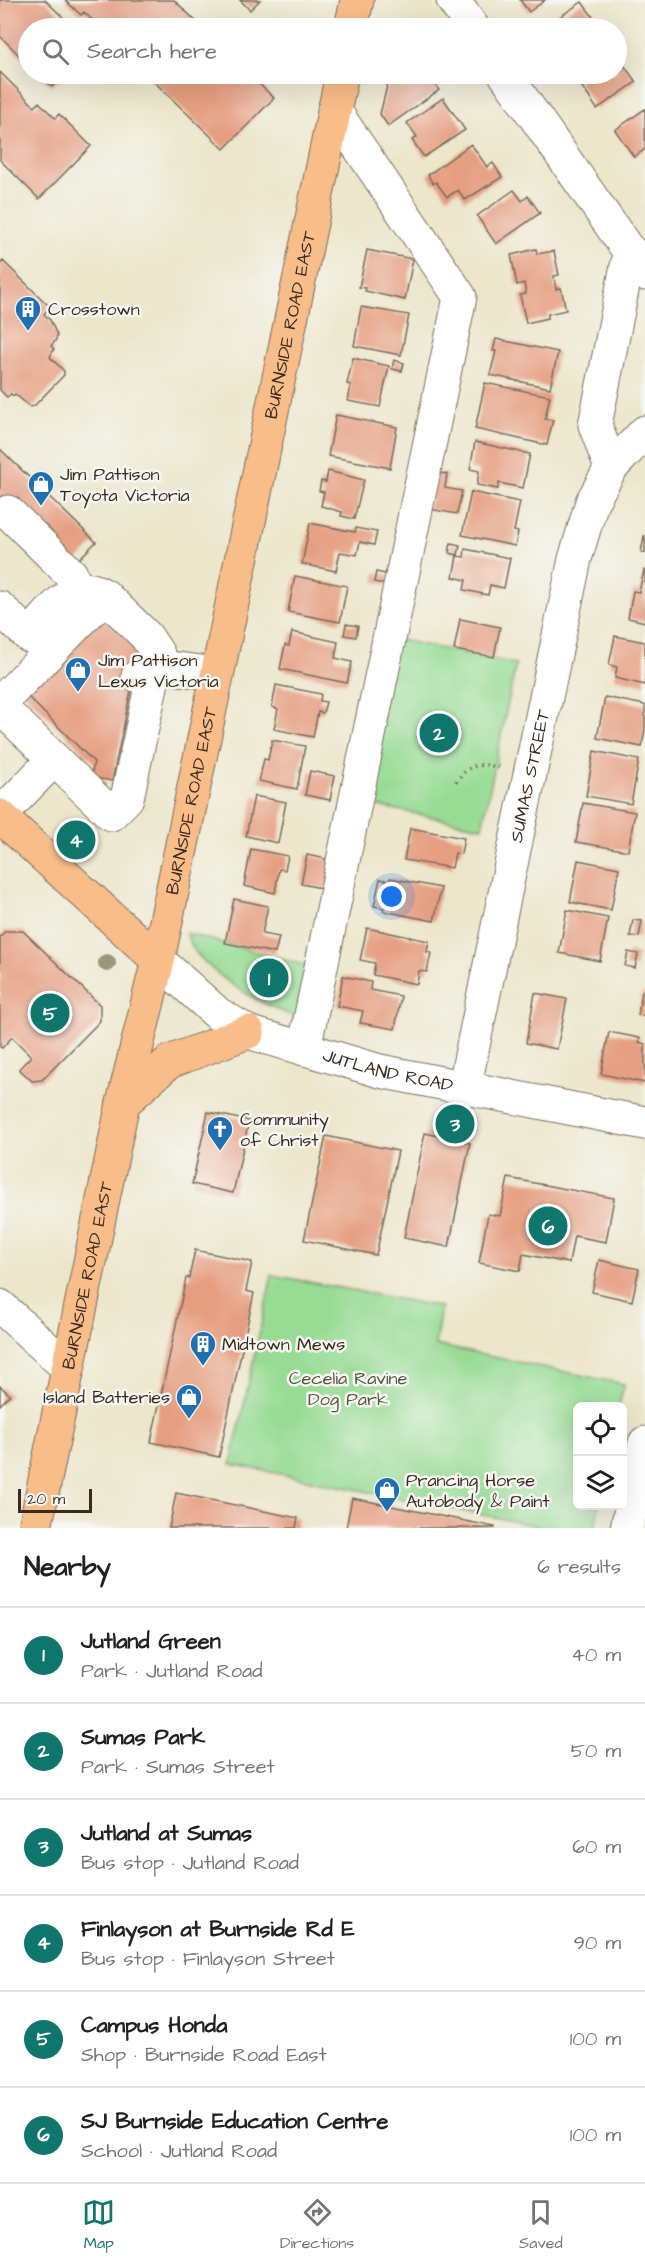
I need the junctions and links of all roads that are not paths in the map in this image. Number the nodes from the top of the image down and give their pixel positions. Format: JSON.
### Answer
{"nodes":[{"id":1,"x":357,"y":0,"type":"edge"},
{"id":2,"x":453,"y":0,"type":"edge"},
{"id":3,"x":353,"y":18,"type":"edge"},
{"id":4,"x":466,"y":18,"type":"edge"},
{"id":5,"x":340,"y":84,"type":"edge"},
{"id":6,"x":512,"y":84,"type":"edge"},
{"id":7,"x":334,"y":110,"type":"junction"},
{"id":8,"x":637,"y":262,"type":"edge"},
{"id":9,"x":645,"y":432,"type":"edge"},
{"id":10,"x":611,"y":468,"type":"junction"},
{"id":11,"x":8,"y":512,"type":"dead end"},
{"id":12,"x":91,"y":593,"type":"junction"},
{"id":13,"x":0,"y":608,"type":"edge"},
{"id":14,"x":145,"y":672,"type":"junction"},
{"id":15,"x":216,"y":674,"type":"junction"},
{"id":16,"x":0,"y":705,"type":"edge"},
{"id":17,"x":54,"y":759,"type":"junction"},
{"id":18,"x":0,"y":816,"type":"edge"},
{"id":19,"x":158,"y":960,"type":"junction"},
{"id":20,"x":248,"y":1032,"type":"junction"},
{"id":21,"x":304,"y":1049,"type":"junction"},
{"id":22,"x":464,"y":1089,"type":"junction"},
{"id":23,"x":123,"y":1102,"type":"junction"},
{"id":24,"x":645,"y":1124,"type":"edge"},
{"id":25,"x":0,"y":1306,"type":"edge"},
{"id":26,"x":68,"y":1368,"type":"junction"},
{"id":27,"x":645,"y":1443,"type":"edge"},
{"id":28,"x":35,"y":1528,"type":"edge"},
{"id":29,"x":627,"y":1528,"type":"edge"}],
"edges":[{"from":1,"to":3,"type":"main road"},
{"from":2,"to":4,"type":"street"},
{"from":5,"to":7,"type":"main road","name":"BURNSIDE ROAD EAST"},
{"from":6,"to":8,"type":"street"},
{"from":7,"to":15,"type":"main road","name":"BURNSIDE ROAD EAST"},
{"from":7,"to":21,"type":"street"},
{"from":8,"to":10,"type":"street"},
{"from":9,"to":10,"type":"street","name":"SUMAS STREET"},
{"from":10,"to":22,"type":"street","name":"SUMAS STREET"},
{"from":11,"to":12,"type":"street"},
{"from":12,"to":13,"type":"street"},
{"from":12,"to":14,"type":"street"},
{"from":12,"to":16,"type":"street"},
{"from":14,"to":15,"type":"street"},
{"from":14,"to":17,"type":"street"},
{"from":15,"to":19,"type":"main road","name":"BURNSIDE ROAD EAST"},
{"from":16,"to":17,"type":"street"},
{"from":17,"to":18,"type":"street"},
{"from":18,"to":19,"type":"main road"},
{"from":19,"to":20,"type":"street","name":"JUTLAND ROAD"},
{"from":19,"to":23,"type":"main road","name":"BURNSIDE ROAD EAST"},
{"from":20,"to":21,"type":"street","name":"JUTLAND ROAD"},
{"from":20,"to":23,"type":"main road"},
{"from":21,"to":22,"type":"street","name":"JUTLAND ROAD"},
{"from":22,"to":24,"type":"street","name":"JUTLAND ROAD"},
{"from":23,"to":26,"type":"main road","name":"BURNSIDE ROAD EAST"},
{"from":25,"to":26,"type":"street"},
{"from":26,"to":28,"type":"main road","name":"BURNSIDE ROAD EAST"},
{"from":27,"to":29,"type":"street"}]}
